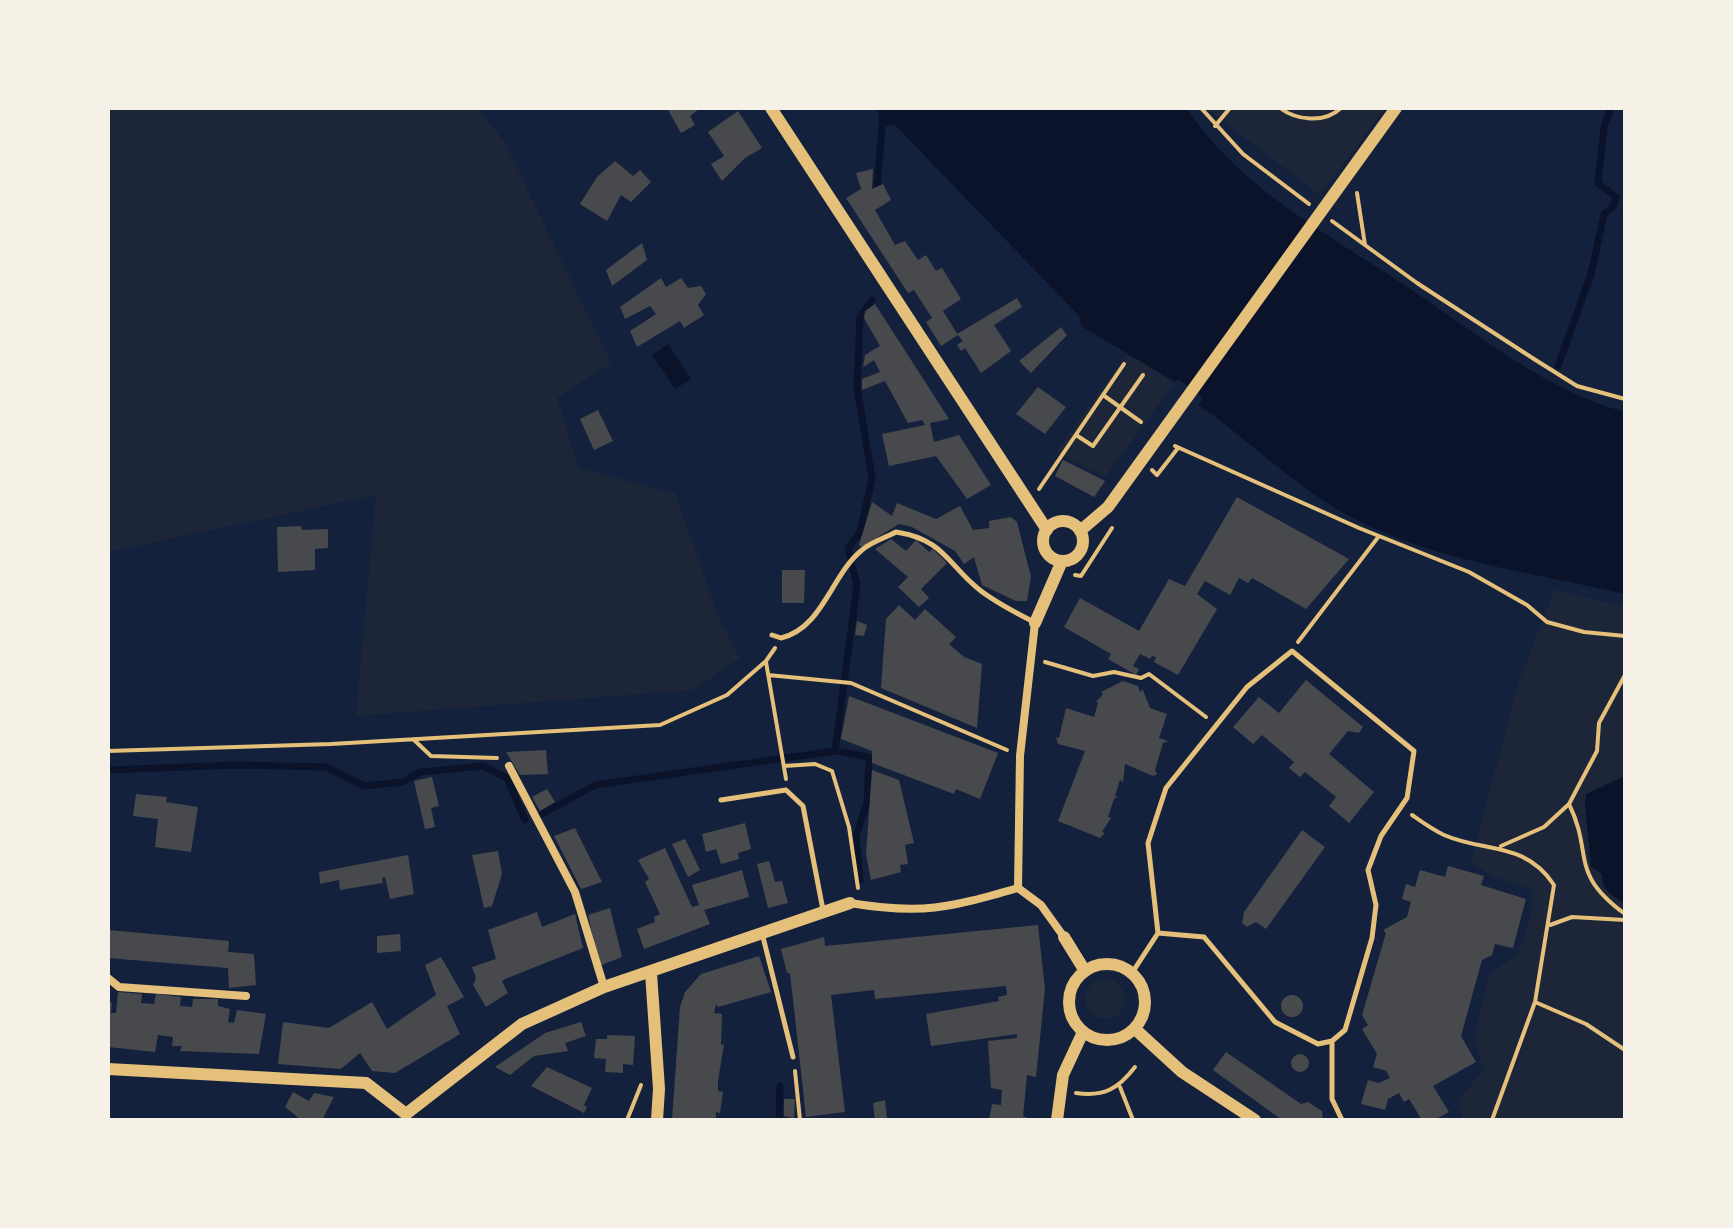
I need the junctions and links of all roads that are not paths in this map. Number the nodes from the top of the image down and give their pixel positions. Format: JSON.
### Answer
{"nodes":[{"id":1,"x":771,"y":108,"type":"edge"},
{"id":2,"x":1396,"y":108,"type":"edge"},
{"id":3,"x":1047,"y":530,"type":"junction"},
{"id":4,"x":1080,"y":531,"type":"junction"},
{"id":5,"x":1062,"y":561,"type":"junction"},
{"id":6,"x":1035,"y":623,"type":"junction"},
{"id":7,"x":772,"y":635,"type":"dead end"},
{"id":8,"x":509,"y":766,"type":"road end"},
{"id":9,"x":721,"y":800,"type":"dead end"},
{"id":10,"x":1018,"y":888,"type":"junction"},
{"id":11,"x":855,"y":904,"type":"joint"},
{"id":12,"x":823,"y":911,"type":"junction"},
{"id":13,"x":761,"y":931,"type":"junction"},
{"id":14,"x":1158,"y":933,"type":"junction"},
{"id":15,"x":1064,"y":937,"type":"joint"},
{"id":16,"x":1085,"y":971,"type":"junction"},
{"id":17,"x":651,"y":973,"type":"junction"},
{"id":18,"x":1132,"y":973,"type":"junction"},
{"id":19,"x":108,"y":978,"type":"edge"},
{"id":20,"x":604,"y":987,"type":"junction"},
{"id":21,"x":246,"y":996,"type":"dead end"},
{"id":22,"x":1135,"y":1029,"type":"junction"},
{"id":23,"x":1083,"y":1032,"type":"junction"},
{"id":24,"x":1332,"y":1041,"type":"junction"},
{"id":25,"x":793,"y":1057,"type":"road end"},
{"id":26,"x":108,"y":1069,"type":"edge"},
{"id":27,"x":403,"y":1117,"type":"edge"},
{"id":28,"x":657,"y":1120,"type":"edge"},
{"id":29,"x":1057,"y":1120,"type":"edge"},
{"id":30,"x":1255,"y":1120,"type":"edge"},
{"id":31,"x":1342,"y":1120,"type":"edge"}],
"edges":[{"from":1,"to":3,"type":"street"},
{"from":2,"to":4,"type":"street"},
{"from":3,"to":4,"type":"street"},
{"from":3,"to":5,"type":"street"},
{"from":4,"to":5,"type":"street"},
{"from":5,"to":6,"type":"street"},
{"from":6,"to":7,"type":"lane"},
{"from":6,"to":10,"type":"street"},
{"from":8,"to":20,"type":"street"},
{"from":9,"to":12,"type":"lane"},
{"from":10,"to":11,"type":"street"},
{"from":10,"to":15,"type":"street"},
{"from":11,"to":12,"type":"street"},
{"from":12,"to":13,"type":"street"},
{"from":13,"to":17,"type":"street"},
{"from":13,"to":25,"type":"lane"},
{"from":14,"to":18,"type":"lane"},
{"from":14,"to":24,"type":"lane"},
{"from":14,"to":24,"type":"lane"},
{"from":15,"to":16,"type":"street"},
{"from":16,"to":18,"type":"street"},
{"from":16,"to":23,"type":"street"},
{"from":17,"to":20,"type":"street"},
{"from":17,"to":28,"type":"street"},
{"from":18,"to":22,"type":"street"},
{"from":19,"to":21,"type":"street"},
{"from":20,"to":27,"type":"street"},
{"from":22,"to":23,"type":"street"},
{"from":22,"to":30,"type":"street"},
{"from":23,"to":29,"type":"street"},
{"from":24,"to":31,"type":"lane"},
{"from":26,"to":27,"type":"street"}]}
